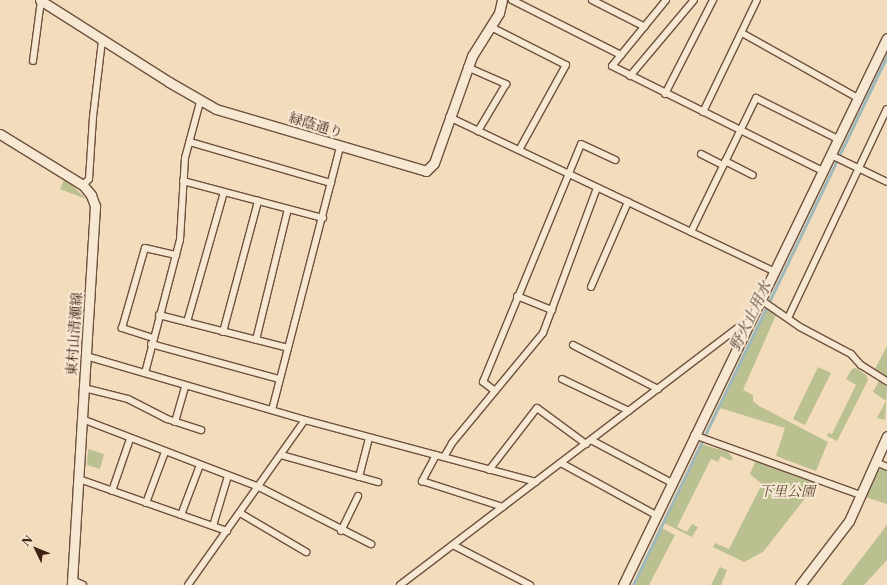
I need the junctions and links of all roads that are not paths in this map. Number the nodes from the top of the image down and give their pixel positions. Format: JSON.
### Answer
{"nodes":[{"id":1,"x":40,"y":0,"type":"edge"},
{"id":2,"x":502,"y":0,"type":"edge"},
{"id":3,"x":512,"y":0,"type":"edge"},
{"id":4,"x":592,"y":0,"type":"edge"},
{"id":5,"x":666,"y":0,"type":"edge"},
{"id":6,"x":694,"y":0,"type":"edge"},
{"id":7,"x":713,"y":0,"type":"edge"},
{"id":8,"x":756,"y":0,"type":"edge"},
{"id":9,"x":491,"y":27,"type":"junction"},
{"id":10,"x":645,"y":27,"type":"junction"},
{"id":11,"x":742,"y":33,"type":"junction"},
{"id":12,"x":887,"y":38,"type":"edge"},
{"id":13,"x":102,"y":40,"type":"junction"},
{"id":14,"x":621,"y":55,"type":"junction"},
{"id":15,"x":33,"y":61,"type":"dead end"},
{"id":16,"x":468,"y":67,"type":"junction"},
{"id":17,"x":630,"y":76,"type":"junction"},
{"id":18,"x":665,"y":94,"type":"junction"},
{"id":19,"x":858,"y":98,"type":"junction"},
{"id":20,"x":200,"y":102,"type":"junction"},
{"id":21,"x":887,"y":109,"type":"edge"},
{"id":22,"x":703,"y":112,"type":"junction"},
{"id":23,"x":449,"y":118,"type":"junction"},
{"id":24,"x":740,"y":130,"type":"junction"},
{"id":25,"x":478,"y":131,"type":"junction"},
{"id":26,"x":0,"y":134,"type":"edge"},
{"id":27,"x":838,"y":139,"type":"junction"},
{"id":28,"x":190,"y":142,"type":"junction"},
{"id":29,"x":340,"y":147,"type":"junction"},
{"id":30,"x":519,"y":150,"type":"junction"},
{"id":31,"x":701,"y":154,"type":"dead end"},
{"id":32,"x":835,"y":157,"type":"junction"},
{"id":33,"x":615,"y":160,"type":"dead end"},
{"id":34,"x":724,"y":163,"type":"junction"},
{"id":35,"x":859,"y":169,"type":"junction"},
{"id":36,"x":822,"y":171,"type":"junction"},
{"id":37,"x":568,"y":173,"type":"junction"},
{"id":38,"x":753,"y":176,"type":"dead end"},
{"id":39,"x":183,"y":181,"type":"junction"},
{"id":40,"x":887,"y":182,"type":"edge"},
{"id":41,"x":331,"y":183,"type":"junction"},
{"id":42,"x":83,"y":185,"type":"junction"},
{"id":43,"x":597,"y":188,"type":"junction"},
{"id":44,"x":224,"y":192,"type":"junction"},
{"id":45,"x":258,"y":201,"type":"junction"},
{"id":46,"x":628,"y":202,"type":"junction"},
{"id":47,"x":288,"y":209,"type":"junction"},
{"id":48,"x":323,"y":218,"type":"junction"},
{"id":49,"x":691,"y":232,"type":"junction"},
{"id":50,"x":176,"y":255,"type":"junction"},
{"id":51,"x":774,"y":272,"type":"junction"},
{"id":52,"x":591,"y":287,"type":"dead end"},
{"id":53,"x":517,"y":296,"type":"junction"},
{"id":54,"x":764,"y":303,"type":"junction"},
{"id":55,"x":552,"y":310,"type":"junction"},
{"id":56,"x":159,"y":315,"type":"junction"},
{"id":57,"x":788,"y":318,"type":"junction"},
{"id":58,"x":752,"y":321,"type":"junction"},
{"id":59,"x":187,"y":322,"type":"junction"},
{"id":60,"x":223,"y":332,"type":"junction"},
{"id":61,"x":256,"y":340,"type":"junction"},
{"id":62,"x":152,"y":341,"type":"junction"},
{"id":63,"x":573,"y":345,"type":"dead end"},
{"id":64,"x":288,"y":348,"type":"junction"},
{"id":65,"x":86,"y":356,"type":"junction"},
{"id":66,"x":145,"y":373,"type":"junction"},
{"id":67,"x":279,"y":379,"type":"junction"},
{"id":68,"x":562,"y":379,"type":"dead end"},
{"id":69,"x":887,"y":381,"type":"edge"},
{"id":70,"x":184,"y":386,"type":"junction"},
{"id":71,"x":84,"y":388,"type":"junction"},
{"id":72,"x":658,"y":389,"type":"junction"},
{"id":73,"x":495,"y":391,"type":"junction"},
{"id":74,"x":272,"y":410,"type":"junction"},
{"id":75,"x":629,"y":411,"type":"junction"},
{"id":76,"x":82,"y":419,"type":"junction"},
{"id":77,"x":305,"y":420,"type":"junction"},
{"id":78,"x":175,"y":422,"type":"junction"},
{"id":79,"x":201,"y":430,"type":"dead end"},
{"id":80,"x":887,"y":436,"type":"edge"},
{"id":81,"x":700,"y":437,"type":"junction"},
{"id":82,"x":369,"y":438,"type":"junction"},
{"id":83,"x":130,"y":439,"type":"junction"},
{"id":84,"x":588,"y":442,"type":"junction"},
{"id":85,"x":165,"y":452,"type":"junction"},
{"id":86,"x":281,"y":455,"type":"junction"},
{"id":87,"x":436,"y":456,"type":"junction"},
{"id":88,"x":444,"y":457,"type":"junction"},
{"id":89,"x":876,"y":462,"type":"junction"},
{"id":90,"x":561,"y":463,"type":"junction"},
{"id":91,"x":200,"y":465,"type":"junction"},
{"id":92,"x":887,"y":467,"type":"edge"},
{"id":93,"x":489,"y":470,"type":"junction"},
{"id":94,"x":228,"y":476,"type":"junction"},
{"id":95,"x":359,"y":477,"type":"junction"},
{"id":96,"x":79,"y":479,"type":"junction"},
{"id":97,"x":378,"y":482,"type":"dead end"},
{"id":98,"x":536,"y":482,"type":"junction"},
{"id":99,"x":672,"y":483,"type":"junction"},
{"id":100,"x":259,"y":487,"type":"junction"},
{"id":101,"x":112,"y":491,"type":"junction"},
{"id":102,"x":861,"y":495,"type":"junction"},
{"id":103,"x":358,"y":496,"type":"dead end"},
{"id":104,"x":146,"y":502,"type":"junction"},
{"id":105,"x":503,"y":507,"type":"junction"},
{"id":106,"x":240,"y":513,"type":"junction"},
{"id":107,"x":181,"y":515,"type":"junction"},
{"id":108,"x":656,"y":515,"type":"junction"},
{"id":109,"x":213,"y":526,"type":"junction"},
{"id":110,"x":227,"y":531,"type":"junction"},
{"id":111,"x":341,"y":531,"type":"junction"},
{"id":112,"x":371,"y":544,"type":"dead end"},
{"id":113,"x":453,"y":545,"type":"junction"},
{"id":114,"x":306,"y":552,"type":"dead end"},
{"id":115,"x":72,"y":583,"type":"edge"},
{"id":116,"x":83,"y":585,"type":"edge"},
{"id":117,"x":188,"y":585,"type":"edge"},
{"id":118,"x":400,"y":585,"type":"edge"},
{"id":119,"x":530,"y":585,"type":"edge"},
{"id":120,"x":623,"y":585,"type":"edge"},
{"id":121,"x":800,"y":585,"type":"edge"}],
"edges":[{"from":1,"to":13,"type":"street","name":"緑蔭通り"},
{"from":1,"to":15,"type":"street"},
{"from":2,"to":9,"type":"street","name":"緑蔭通り"},
{"from":3,"to":14,"type":"street"},
{"from":4,"to":10,"type":"street"},
{"from":5,"to":10,"type":"street"},
{"from":6,"to":17,"type":"street"},
{"from":7,"to":18,"type":"street"},
{"from":8,"to":11,"type":"street"},
{"from":9,"to":16,"type":"street","name":"緑蔭通り"},
{"from":9,"to":30,"type":"street"},
{"from":10,"to":14,"type":"street"},
{"from":11,"to":19,"type":"street"},
{"from":11,"to":22,"type":"street"},
{"from":12,"to":19,"type":"street"},
{"from":13,"to":20,"type":"street","name":"緑蔭通り"},
{"from":13,"to":42,"type":"street"},
{"from":14,"to":17,"type":"street"},
{"from":16,"to":23,"type":"street","name":"緑蔭通り"},
{"from":16,"to":25,"type":"street"},
{"from":17,"to":18,"type":"street"},
{"from":18,"to":22,"type":"street"},
{"from":19,"to":27,"type":"street"},
{"from":20,"to":28,"type":"street"},
{"from":20,"to":29,"type":"street","name":"緑蔭通り"},
{"from":21,"to":35,"type":"street"},
{"from":22,"to":24,"type":"street"},
{"from":23,"to":25,"type":"street"},
{"from":23,"to":29,"type":"street","name":"緑蔭通り"},
{"from":24,"to":27,"type":"street"},
{"from":24,"to":34,"type":"street"},
{"from":24,"to":36,"type":"street"},
{"from":25,"to":30,"type":"street"},
{"from":26,"to":42,"type":"street","name":"東村山清瀬線"},
{"from":27,"to":32,"type":"street"},
{"from":28,"to":39,"type":"street"},
{"from":28,"to":41,"type":"street"},
{"from":29,"to":41,"type":"street"},
{"from":30,"to":37,"type":"street"},
{"from":31,"to":34,"type":"street"},
{"from":32,"to":35,"type":"street"},
{"from":32,"to":36,"type":"street"},
{"from":33,"to":37,"type":"street"},
{"from":34,"to":38,"type":"street"},
{"from":34,"to":49,"type":"street"},
{"from":35,"to":40,"type":"street"},
{"from":35,"to":57,"type":"street"},
{"from":36,"to":51,"type":"street"},
{"from":37,"to":43,"type":"street"},
{"from":37,"to":53,"type":"street"},
{"from":39,"to":44,"type":"street"},
{"from":39,"to":50,"type":"street"},
{"from":41,"to":48,"type":"street"},
{"from":42,"to":65,"type":"street","name":"東村山清瀬線"},
{"from":43,"to":46,"type":"street"},
{"from":43,"to":55,"type":"street"},
{"from":44,"to":45,"type":"street"},
{"from":44,"to":59,"type":"street"},
{"from":45,"to":47,"type":"street"},
{"from":45,"to":60,"type":"street"},
{"from":46,"to":49,"type":"street"},
{"from":46,"to":52,"type":"street"},
{"from":47,"to":48,"type":"street"},
{"from":47,"to":61,"type":"street"},
{"from":48,"to":64,"type":"street"},
{"from":49,"to":51,"type":"street"},
{"from":50,"to":56,"type":"street"},
{"from":50,"to":62,"type":"street"},
{"from":51,"to":54,"type":"street"},
{"from":53,"to":55,"type":"street"},
{"from":53,"to":73,"type":"street"},
{"from":54,"to":57,"type":"street"},
{"from":54,"to":58,"type":"street"},
{"from":55,"to":73,"type":"street"},
{"from":56,"to":59,"type":"street"},
{"from":56,"to":62,"type":"street"},
{"from":57,"to":69,"type":"street"},
{"from":58,"to":72,"type":"street"},
{"from":58,"to":81,"type":"street"},
{"from":59,"to":60,"type":"street"},
{"from":60,"to":61,"type":"street"},
{"from":61,"to":64,"type":"street"},
{"from":62,"to":66,"type":"street"},
{"from":62,"to":67,"type":"street"},
{"from":63,"to":72,"type":"street"},
{"from":64,"to":67,"type":"street"},
{"from":65,"to":66,"type":"street"},
{"from":65,"to":71,"type":"street","name":"東村山清瀬線"},
{"from":66,"to":70,"type":"street"},
{"from":67,"to":74,"type":"street"},
{"from":68,"to":75,"type":"street"},
{"from":70,"to":74,"type":"street"},
{"from":70,"to":78,"type":"street"},
{"from":71,"to":76,"type":"street","name":"東村山清瀬線"},
{"from":71,"to":78,"type":"street"},
{"from":72,"to":75,"type":"street"},
{"from":73,"to":88,"type":"street"},
{"from":74,"to":77,"type":"street"},
{"from":75,"to":84,"type":"street"},
{"from":76,"to":83,"type":"street"},
{"from":76,"to":96,"type":"street","name":"東村山清瀬線"},
{"from":77,"to":82,"type":"street"},
{"from":77,"to":86,"type":"street"},
{"from":78,"to":79,"type":"street"},
{"from":80,"to":89,"type":"street"},
{"from":81,"to":99,"type":"street"},
{"from":81,"to":102,"type":"street"},
{"from":82,"to":87,"type":"street"},
{"from":82,"to":95,"type":"street"},
{"from":83,"to":85,"type":"street"},
{"from":83,"to":101,"type":"street"},
{"from":84,"to":90,"type":"street"},
{"from":84,"to":93,"type":"street"},
{"from":84,"to":99,"type":"street"},
{"from":85,"to":91,"type":"street"},
{"from":85,"to":104,"type":"street"},
{"from":86,"to":95,"type":"street"},
{"from":86,"to":100,"type":"street"},
{"from":87,"to":88,"type":"street"},
{"from":87,"to":105,"type":"street"},
{"from":88,"to":93,"type":"street"},
{"from":89,"to":92,"type":"street"},
{"from":89,"to":102,"type":"street"},
{"from":90,"to":98,"type":"street"},
{"from":90,"to":108,"type":"street"},
{"from":91,"to":94,"type":"street"},
{"from":91,"to":107,"type":"street"},
{"from":93,"to":98,"type":"street"},
{"from":94,"to":100,"type":"street"},
{"from":94,"to":109,"type":"street"},
{"from":95,"to":97,"type":"street"},
{"from":96,"to":101,"type":"street"},
{"from":96,"to":115,"type":"street","name":"東村山清瀬線"},
{"from":98,"to":105,"type":"street"},
{"from":99,"to":108,"type":"street"},
{"from":100,"to":106,"type":"street"},
{"from":100,"to":111,"type":"street"},
{"from":101,"to":104,"type":"street"},
{"from":102,"to":121,"type":"street"},
{"from":103,"to":111,"type":"street"},
{"from":104,"to":107,"type":"street"},
{"from":105,"to":113,"type":"street"},
{"from":106,"to":110,"type":"street"},
{"from":106,"to":114,"type":"street"},
{"from":107,"to":109,"type":"street"},
{"from":108,"to":120,"type":"street"},
{"from":109,"to":110,"type":"street"},
{"from":110,"to":117,"type":"street"},
{"from":111,"to":112,"type":"street"},
{"from":113,"to":118,"type":"street"},
{"from":113,"to":119,"type":"street"},
{"from":115,"to":116,"type":"street"}]}
